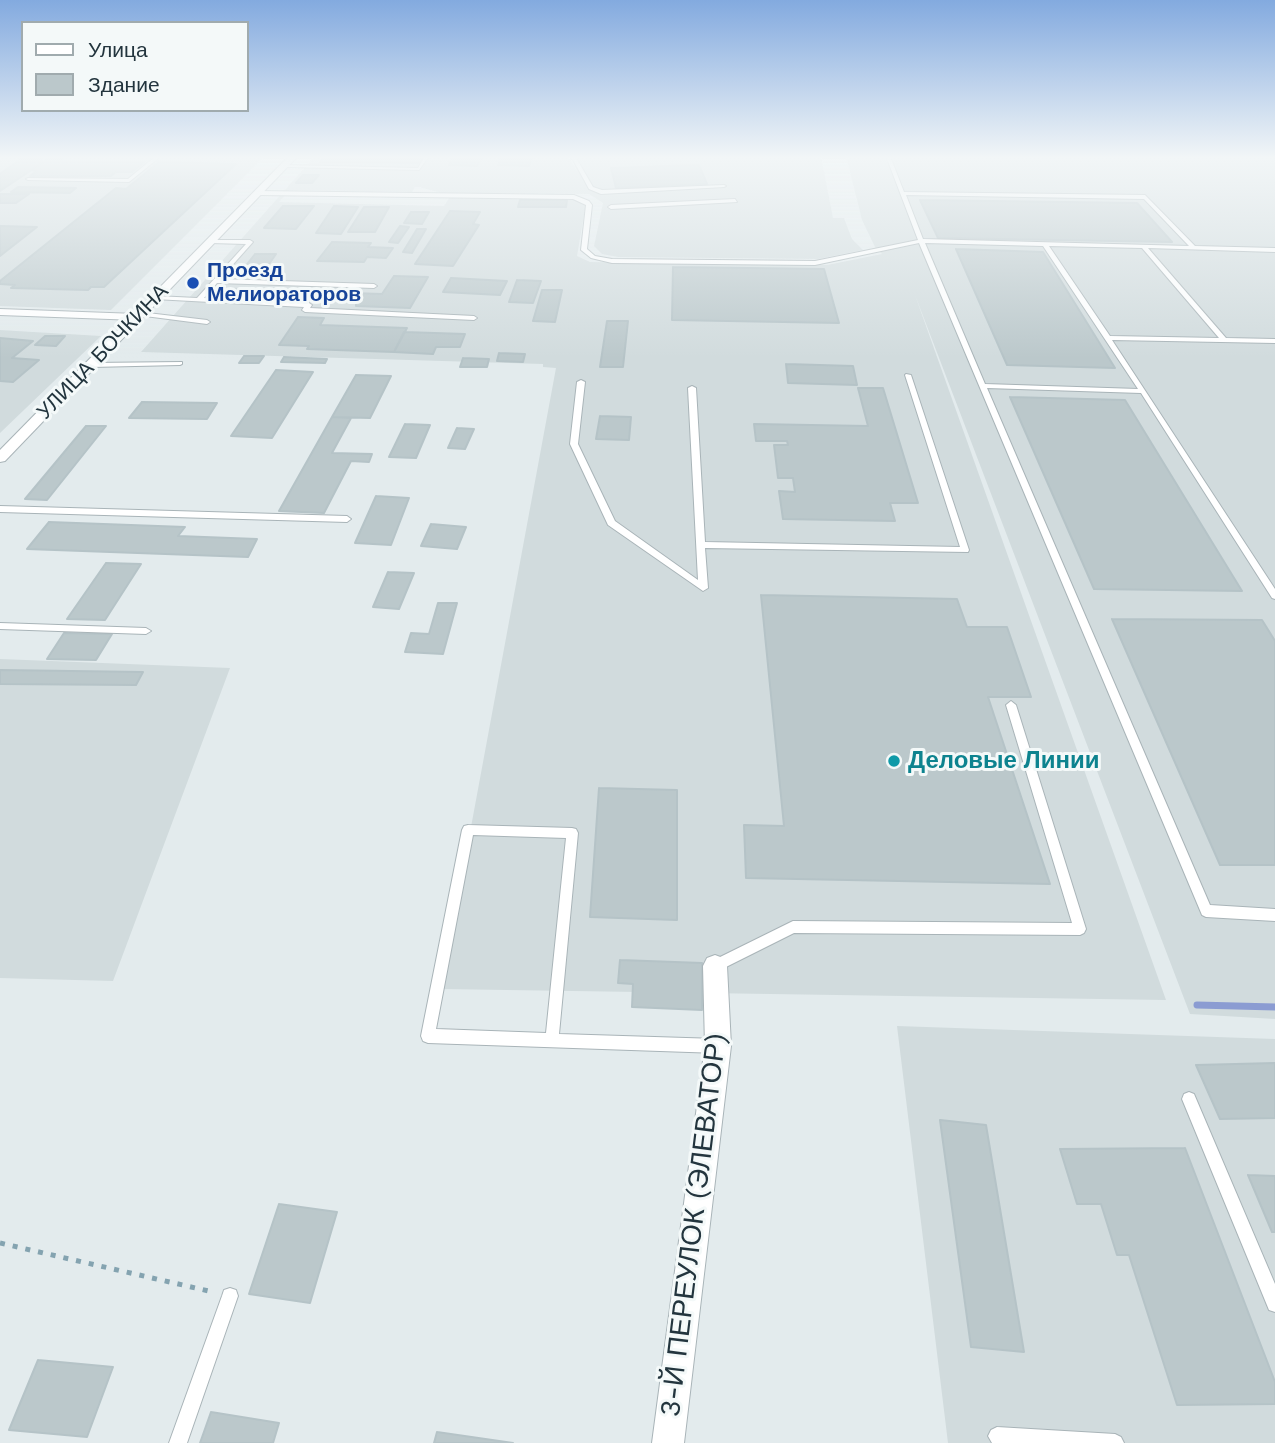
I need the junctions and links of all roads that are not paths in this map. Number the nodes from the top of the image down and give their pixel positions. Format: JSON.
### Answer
{"nodes":[{"id":1,"x":228,"y":223,"type":"edge"},
{"id":2,"x":587,"y":223,"type":"edge"},
{"id":3,"x":914,"y":223,"type":"edge"},
{"id":4,"x":1170,"y":223,"type":"edge"},
{"id":5,"x":211,"y":241,"type":"junction"},
{"id":6,"x":921,"y":241,"type":"junction"},
{"id":7,"x":1045,"y":244,"type":"junction"},
{"id":8,"x":1144,"y":247,"type":"junction"},
{"id":9,"x":1194,"y":248,"type":"junction"},
{"id":10,"x":1275,"y":250,"type":"edge"},
{"id":11,"x":215,"y":281,"type":"junction"},
{"id":12,"x":374,"y":286,"type":"dead end"},
{"id":13,"x":156,"y":298,"type":"junction"},
{"id":14,"x":200,"y":300,"type":"junction"},
{"id":15,"x":0,"y":312,"type":"edge"},
{"id":16,"x":138,"y":316,"type":"junction"},
{"id":17,"x":474,"y":318,"type":"dead end"},
{"id":18,"x":207,"y":322,"type":"dead end"},
{"id":19,"x":1108,"y":338,"type":"junction"},
{"id":20,"x":1224,"y":340,"type":"junction"},
{"id":21,"x":1275,"y":341,"type":"edge"},
{"id":22,"x":180,"y":363,"type":"dead end"},
{"id":23,"x":91,"y":365,"type":"junction"},
{"id":24,"x":908,"y":375,"type":"dead end"},
{"id":25,"x":581,"y":382,"type":"dead end"},
{"id":26,"x":983,"y":386,"type":"junction"},
{"id":27,"x":692,"y":388,"type":"dead end"},
{"id":28,"x":1143,"y":391,"type":"junction"},
{"id":29,"x":0,"y":458,"type":"edge"},
{"id":30,"x":0,"y":509,"type":"edge"},
{"id":31,"x":347,"y":519,"type":"dead end"},
{"id":32,"x":700,"y":545,"type":"junction"},
{"id":33,"x":1275,"y":596,"type":"edge"},
{"id":34,"x":0,"y":626,"type":"edge"},
{"id":35,"x":146,"y":631,"type":"dead end"},
{"id":36,"x":1011,"y":705,"type":"dead end"},
{"id":37,"x":1275,"y":915,"type":"edge"},
{"id":38,"x":715,"y":966,"type":"joint"},
{"id":39,"x":552,"y":1040,"type":"junction"},
{"id":40,"x":718,"y":1046,"type":"junction"},
{"id":41,"x":1189,"y":1099,"type":"dead end"},
{"id":42,"x":230,"y":1296,"type":"road end"},
{"id":43,"x":1275,"y":1304,"type":"edge"},
{"id":44,"x":997,"y":1436,"type":"dead end"},
{"id":45,"x":178,"y":1443,"type":"edge"},
{"id":46,"x":668,"y":1443,"type":"edge"},
{"id":47,"x":1115,"y":1443,"type":"edge"}],
"edges":[{"from":1,"to":5,"type":"street","name":"УЛИЦА БОЧКИНА"},
{"from":2,"to":6,"type":"lane"},
{"from":3,"to":6,"type":"lane"},
{"from":4,"to":9,"type":"lane"},
{"from":5,"to":11,"type":"lane"},
{"from":5,"to":13,"type":"street","name":"УЛИЦА БОЧКИНА"},
{"from":6,"to":7,"type":"lane"},
{"from":6,"to":26,"type":"lane"},
{"from":7,"to":8,"type":"lane"},
{"from":7,"to":19,"type":"lane"},
{"from":8,"to":9,"type":"lane"},
{"from":8,"to":20,"type":"lane"},
{"from":9,"to":10,"type":"lane"},
{"from":11,"to":12,"type":"lane"},
{"from":11,"to":14,"type":"lane"},
{"from":13,"to":14,"type":"lane"},
{"from":13,"to":16,"type":"street","name":"УЛИЦА БОЧКИНА"},
{"from":14,"to":17,"type":"lane"},
{"from":15,"to":16,"type":"street"},
{"from":16,"to":18,"type":"lane"},
{"from":16,"to":23,"type":"street","name":"УЛИЦА БОЧКИНА"},
{"from":19,"to":20,"type":"lane"},
{"from":19,"to":28,"type":"lane"},
{"from":20,"to":21,"type":"lane"},
{"from":22,"to":23,"type":"lane"},
{"from":23,"to":29,"type":"street","name":"УЛИЦА БОЧКИНА"},
{"from":24,"to":32,"type":"lane"},
{"from":25,"to":32,"type":"lane"},
{"from":26,"to":28,"type":"lane"},
{"from":26,"to":37,"type":"lane"},
{"from":27,"to":32,"type":"lane"},
{"from":28,"to":33,"type":"lane"},
{"from":30,"to":31,"type":"lane"},
{"from":34,"to":35,"type":"lane"},
{"from":36,"to":38,"type":"lane"},
{"from":38,"to":40,"type":"street","name":"3-Й ПЕРЕУЛОК (ЭЛЕВАТОР)"},
{"from":39,"to":39,"type":"lane"},
{"from":39,"to":40,"type":"lane"},
{"from":40,"to":46,"type":"street","name":"3-Й ПЕРЕУЛОК (ЭЛЕВАТОР)"},
{"from":41,"to":43,"type":"lane"},
{"from":42,"to":45,"type":"lane"},
{"from":44,"to":47,"type":"lane"}]}
